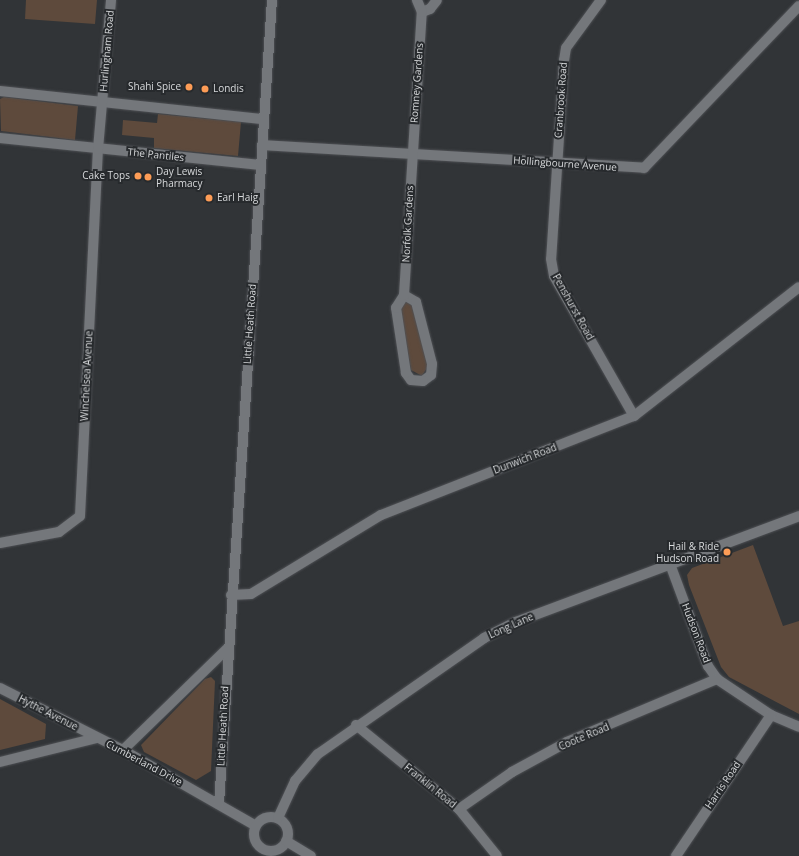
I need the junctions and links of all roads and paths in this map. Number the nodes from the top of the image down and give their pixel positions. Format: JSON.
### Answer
{"nodes":[{"id":1,"x":111,"y":0,"type":"edge"},
{"id":2,"x":272,"y":0,"type":"edge"},
{"id":3,"x":417,"y":0,"type":"edge"},
{"id":4,"x":437,"y":0,"type":"edge"},
{"id":5,"x":601,"y":0,"type":"edge"},
{"id":6,"x":799,"y":6,"type":"edge"},
{"id":7,"x":422,"y":12,"type":"junction"},
{"id":8,"x":0,"y":91,"type":"edge"},
{"id":9,"x":103,"y":103,"type":"junction"},
{"id":10,"x":264,"y":119,"type":"junction"},
{"id":11,"x":0,"y":138,"type":"edge"},
{"id":12,"x":262,"y":145,"type":"junction"},
{"id":13,"x":98,"y":150,"type":"junction"},
{"id":14,"x":411,"y":153,"type":"junction"},
{"id":15,"x":557,"y":163,"type":"junction"},
{"id":16,"x":261,"y":165,"type":"junction"},
{"id":17,"x":799,"y":287,"type":"edge"},
{"id":18,"x":404,"y":295,"type":"junction"},
{"id":19,"x":634,"y":416,"type":"junction"},
{"id":20,"x":799,"y":516,"type":"edge"},
{"id":21,"x":0,"y":543,"type":"edge"},
{"id":22,"x":670,"y":564,"type":"junction"},
{"id":23,"x":231,"y":595,"type":"junction"},
{"id":24,"x":227,"y":649,"type":"junction"},
{"id":25,"x":717,"y":679,"type":"junction"},
{"id":26,"x":0,"y":688,"type":"edge"},
{"id":27,"x":771,"y":715,"type":"junction"},
{"id":28,"x":356,"y":725,"type":"junction"},
{"id":29,"x":799,"y":727,"type":"edge"},
{"id":30,"x":96,"y":738,"type":"junction"},
{"id":31,"x":123,"y":750,"type":"junction"},
{"id":32,"x":0,"y":762,"type":"edge"},
{"id":33,"x":219,"y":804,"type":"junction"},
{"id":34,"x":458,"y":809,"type":"junction"},
{"id":35,"x":278,"y":818,"type":"junction"},
{"id":36,"x":256,"y":826,"type":"junction"},
{"id":37,"x":286,"y":841,"type":"junction"},
{"id":38,"x":261,"y":852,"type":"edge"},
{"id":39,"x":311,"y":856,"type":"edge"},
{"id":40,"x":496,"y":856,"type":"edge"},
{"id":41,"x":676,"y":856,"type":"edge"}],
"edges":[{"from":1,"to":9,"type":"street","name":"Hurlingham Road"},
{"from":2,"to":10,"type":"street","name":"Little Heath Road"},
{"from":3,"to":7,"type":"street","name":"Romney Gardens"},
{"from":4,"to":7,"type":"street"},
{"from":5,"to":15,"type":"street","name":"Cranbrook Road"},
{"from":6,"to":15,"type":"street","name":"Hollingbourne Avenue"},
{"from":7,"to":14,"type":"street","name":"Romney Gardens"},
{"from":8,"to":9,"type":"street"},
{"from":9,"to":10,"type":"street"},
{"from":9,"to":13,"type":"street"},
{"from":10,"to":12,"type":"street","name":"Little Heath Road"},
{"from":11,"to":13,"type":"street","name":"The Pantiles"},
{"from":12,"to":14,"type":"street","name":"Hollingbourne Avenue"},
{"from":12,"to":16,"type":"street","name":"Little Heath Road"},
{"from":13,"to":16,"type":"street","name":"The Pantiles"},
{"from":13,"to":21,"type":"street","name":"Winchelsea Avenue"},
{"from":14,"to":15,"type":"street","name":"Hollingbourne Avenue"},
{"from":14,"to":18,"type":"street","name":"Norfolk Gardens"},
{"from":15,"to":19,"type":"street","name":"Penshurst Road"},
{"from":16,"to":23,"type":"street","name":"Little Heath Road"},
{"from":17,"to":19,"type":"street","name":"Dunwich Road"},
{"from":18,"to":18,"type":"street","name":"Norfolk Gardens"},
{"from":19,"to":23,"type":"street","name":"Dunwich Road"},
{"from":20,"to":22,"type":"street","name":"Long Lane"},
{"from":22,"to":25,"type":"street","name":"Hudson Road"},
{"from":22,"to":28,"type":"street","name":"Long Lane"},
{"from":23,"to":24,"type":"street","name":"Little Heath Road"},
{"from":24,"to":31,"type":"street"},
{"from":24,"to":33,"type":"street","name":"Little Heath Road"},
{"from":25,"to":27,"type":"street","name":"Hudson Road"},
{"from":25,"to":34,"type":"street","name":"Coote Road"},
{"from":26,"to":30,"type":"street","name":"Hythe Avenue"},
{"from":27,"to":29,"type":"street","name":"Hudson Road"},
{"from":27,"to":41,"type":"street","name":"Harris Road"},
{"from":28,"to":34,"type":"street","name":"Franklin Road"},
{"from":28,"to":35,"type":"street","name":"Long Lane"},
{"from":30,"to":31,"type":"street","name":"Cumberland Drive"},
{"from":30,"to":32,"type":"street","name":"Cumberland Drive"},
{"from":31,"to":33,"type":"street","name":"Cumberland Drive"},
{"from":33,"to":36,"type":"street","name":"Cumberland Drive"},
{"from":34,"to":40,"type":"street","name":"Franklin Road"},
{"from":35,"to":36,"type":"street"},
{"from":35,"to":37,"type":"street"},
{"from":36,"to":38,"type":"street"},
{"from":37,"to":38,"type":"street"},
{"from":37,"to":39,"type":"street"}]}
